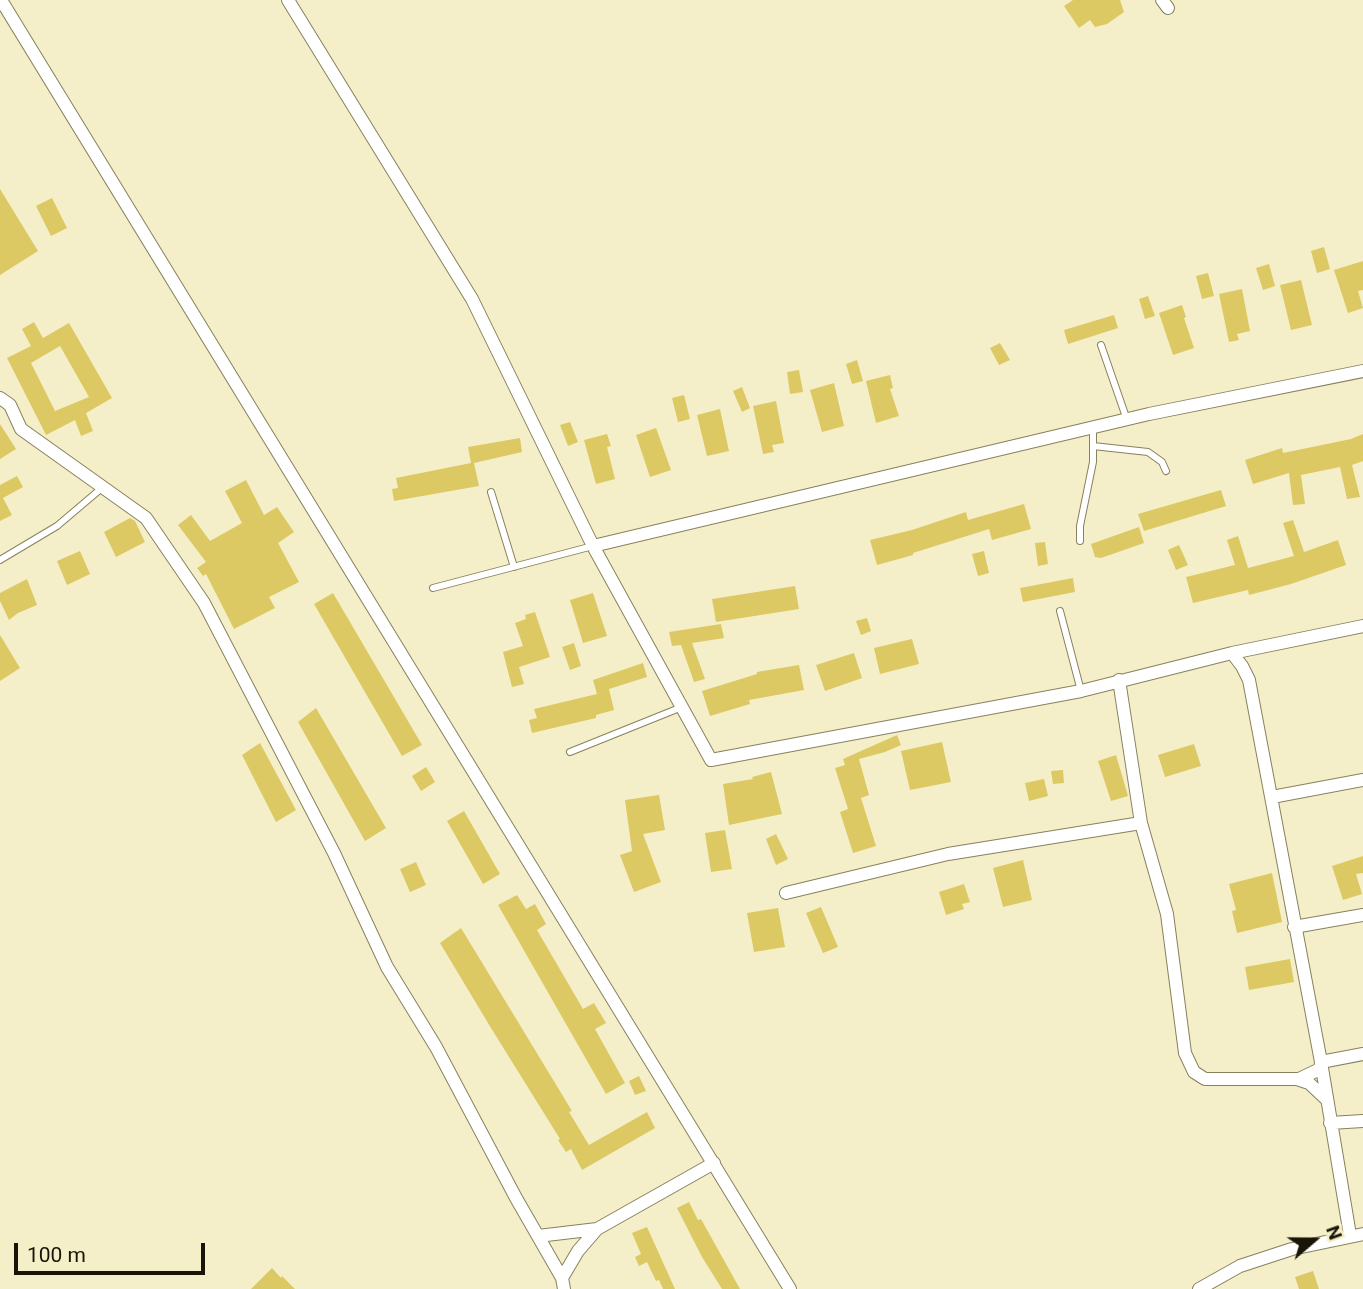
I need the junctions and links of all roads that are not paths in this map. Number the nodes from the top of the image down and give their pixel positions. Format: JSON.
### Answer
{"nodes":[{"id":1,"x":1,"y":0,"type":"edge"},
{"id":2,"x":288,"y":0,"type":"edge"},
{"id":3,"x":1101,"y":345,"type":"dead end"},
{"id":4,"x":1363,"y":371,"type":"edge"},
{"id":5,"x":0,"y":398,"type":"edge"},
{"id":6,"x":1127,"y":420,"type":"junction"},
{"id":7,"x":1093,"y":428,"type":"junction"},
{"id":8,"x":1093,"y":446,"type":"junction"},
{"id":9,"x":1166,"y":471,"type":"dead end"},
{"id":10,"x":103,"y":488,"type":"junction"},
{"id":11,"x":491,"y":492,"type":"dead end"},
{"id":12,"x":1080,"y":541,"type":"dead end"},
{"id":13,"x":593,"y":546,"type":"junction"},
{"id":14,"x":0,"y":560,"type":"edge"},
{"id":15,"x":514,"y":567,"type":"junction"},
{"id":16,"x":433,"y":588,"type":"dead end"},
{"id":17,"x":1060,"y":611,"type":"dead end"},
{"id":18,"x":1363,"y":626,"type":"edge"},
{"id":19,"x":1232,"y":653,"type":"junction"},
{"id":20,"x":1119,"y":680,"type":"junction"},
{"id":21,"x":1081,"y":691,"type":"junction"},
{"id":22,"x":682,"y":707,"type":"junction"},
{"id":23,"x":570,"y":751,"type":"dead end"},
{"id":24,"x":1363,"y":780,"type":"edge"},
{"id":25,"x":1272,"y":797,"type":"junction"},
{"id":26,"x":1141,"y":823,"type":"junction"},
{"id":27,"x":786,"y":892,"type":"dead end"},
{"id":28,"x":1363,"y":915,"type":"edge"},
{"id":29,"x":1294,"y":927,"type":"junction"},
{"id":30,"x":1363,"y":1055,"type":"edge"},
{"id":31,"x":1321,"y":1062,"type":"junction"},
{"id":32,"x":1299,"y":1079,"type":"junction"},
{"id":33,"x":1326,"y":1099,"type":"junction"},
{"id":34,"x":1363,"y":1121,"type":"edge"},
{"id":35,"x":1330,"y":1123,"type":"junction"},
{"id":36,"x":714,"y":1163,"type":"junction"},
{"id":37,"x":597,"y":1229,"type":"junction"},
{"id":38,"x":1356,"y":1235,"type":"edge"},
{"id":39,"x":538,"y":1236,"type":"junction"},
{"id":40,"x":563,"y":1284,"type":"edge"},
{"id":41,"x":790,"y":1289,"type":"edge"},
{"id":42,"x":1199,"y":1289,"type":"edge"}],
"edges":[{"from":1,"to":36,"type":"street"},
{"from":2,"to":13,"type":"street"},
{"from":3,"to":6,"type":"lane"},
{"from":4,"to":6,"type":"street"},
{"from":5,"to":10,"type":"street"},
{"from":6,"to":7,"type":"street"},
{"from":7,"to":8,"type":"lane"},
{"from":7,"to":13,"type":"street"},
{"from":8,"to":9,"type":"lane"},
{"from":8,"to":12,"type":"lane"},
{"from":10,"to":14,"type":"lane"},
{"from":10,"to":39,"type":"street"},
{"from":11,"to":15,"type":"lane"},
{"from":13,"to":15,"type":"lane"},
{"from":13,"to":22,"type":"street"},
{"from":15,"to":16,"type":"lane"},
{"from":17,"to":21,"type":"lane"},
{"from":18,"to":19,"type":"street"},
{"from":19,"to":20,"type":"street"},
{"from":19,"to":25,"type":"street"},
{"from":20,"to":21,"type":"street"},
{"from":20,"to":26,"type":"street"},
{"from":21,"to":22,"type":"street"},
{"from":22,"to":23,"type":"lane"},
{"from":24,"to":25,"type":"street"},
{"from":25,"to":29,"type":"street"},
{"from":26,"to":27,"type":"street"},
{"from":26,"to":32,"type":"street"},
{"from":28,"to":29,"type":"street"},
{"from":29,"to":31,"type":"street"},
{"from":30,"to":31,"type":"street"},
{"from":31,"to":32,"type":"street"},
{"from":31,"to":33,"type":"street"},
{"from":32,"to":33,"type":"street"},
{"from":33,"to":35,"type":"street"},
{"from":34,"to":35,"type":"street"},
{"from":35,"to":38,"type":"street"},
{"from":36,"to":37,"type":"street"},
{"from":36,"to":41,"type":"street"},
{"from":37,"to":39,"type":"street"},
{"from":37,"to":40,"type":"street"},
{"from":38,"to":42,"type":"street"},
{"from":39,"to":40,"type":"street"}]}
